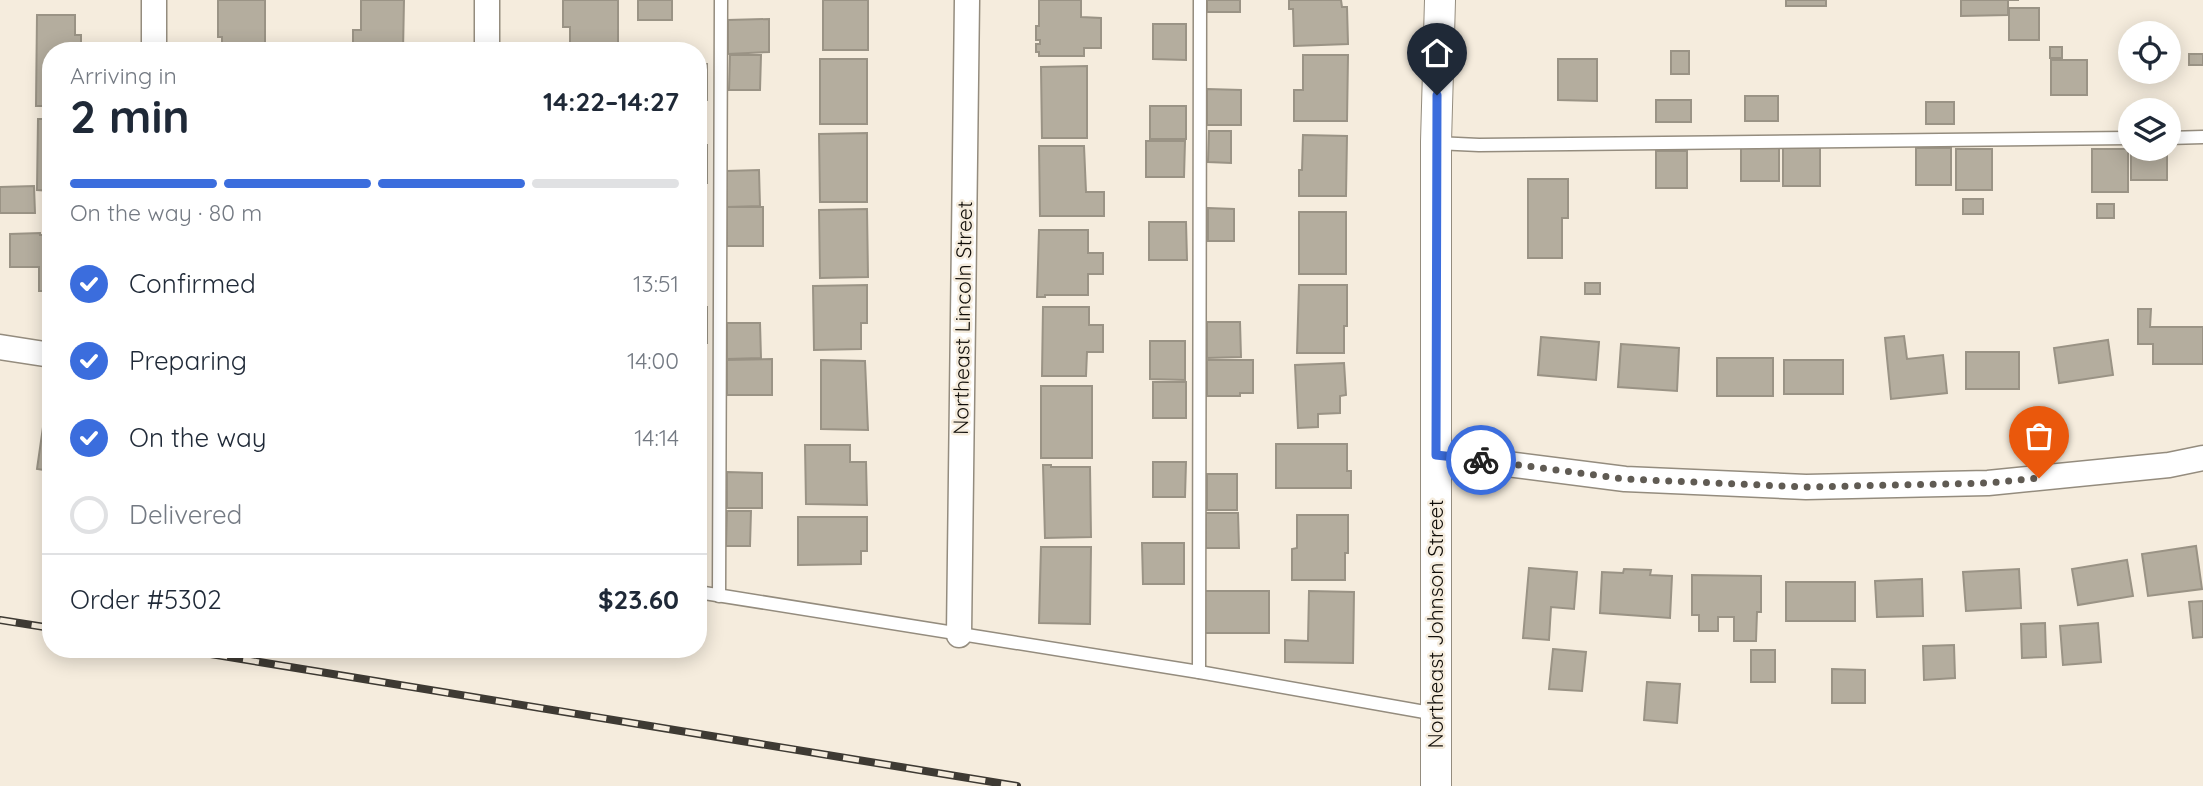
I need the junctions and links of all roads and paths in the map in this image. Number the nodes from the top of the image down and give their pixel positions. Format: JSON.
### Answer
{"nodes":[{"id":1,"x":154,"y":0,"type":"edge"},
{"id":2,"x":487,"y":0,"type":"edge"},
{"id":3,"x":721,"y":0,"type":"edge"},
{"id":4,"x":967,"y":0,"type":"edge"},
{"id":5,"x":1200,"y":0,"type":"edge"},
{"id":6,"x":1440,"y":0,"type":"edge"},
{"id":7,"x":154,"y":42,"type":"edge"},
{"id":8,"x":487,"y":42,"type":"edge"},
{"id":9,"x":2203,"y":137,"type":"edge"},
{"id":10,"x":2118,"y":138,"type":"edge"},
{"id":11,"x":2181,"y":138,"type":"edge"},
{"id":12,"x":1436,"y":142,"type":"junction"},
{"id":13,"x":0,"y":347,"type":"edge"},
{"id":14,"x":42,"y":354,"type":"edge"},
{"id":15,"x":1436,"y":455,"type":"junction"},
{"id":16,"x":2203,"y":458,"type":"edge"},
{"id":17,"x":707,"y":594,"type":"edge"},
{"id":18,"x":719,"y":596,"type":"junction"},
{"id":19,"x":959,"y":635,"type":"junction"},
{"id":20,"x":1199,"y":672,"type":"junction"},
{"id":21,"x":1436,"y":714,"type":"junction"},
{"id":22,"x":1436,"y":786,"type":"edge"}],
"edges":[{"from":1,"to":7,"type":"street"},
{"from":2,"to":8,"type":"street"},
{"from":3,"to":18,"type":"lane"},
{"from":4,"to":19,"type":"street","name":"Northeast Lincoln Street"},
{"from":5,"to":20,"type":"lane"},
{"from":6,"to":12,"type":"street","name":"Northeast Johnson Street"},
{"from":9,"to":11,"type":"lane"},
{"from":10,"to":12,"type":"lane"},
{"from":12,"to":15,"type":"street","name":"Northeast Johnson Street"},
{"from":13,"to":14,"type":"street"},
{"from":15,"to":16,"type":"street"},
{"from":15,"to":21,"type":"street","name":"Northeast Johnson Street"},
{"from":17,"to":18,"type":"lane"},
{"from":18,"to":19,"type":"lane"},
{"from":19,"to":20,"type":"lane"},
{"from":20,"to":21,"type":"lane"},
{"from":21,"to":22,"type":"street","name":"Northeast Johnson Street"}]}
